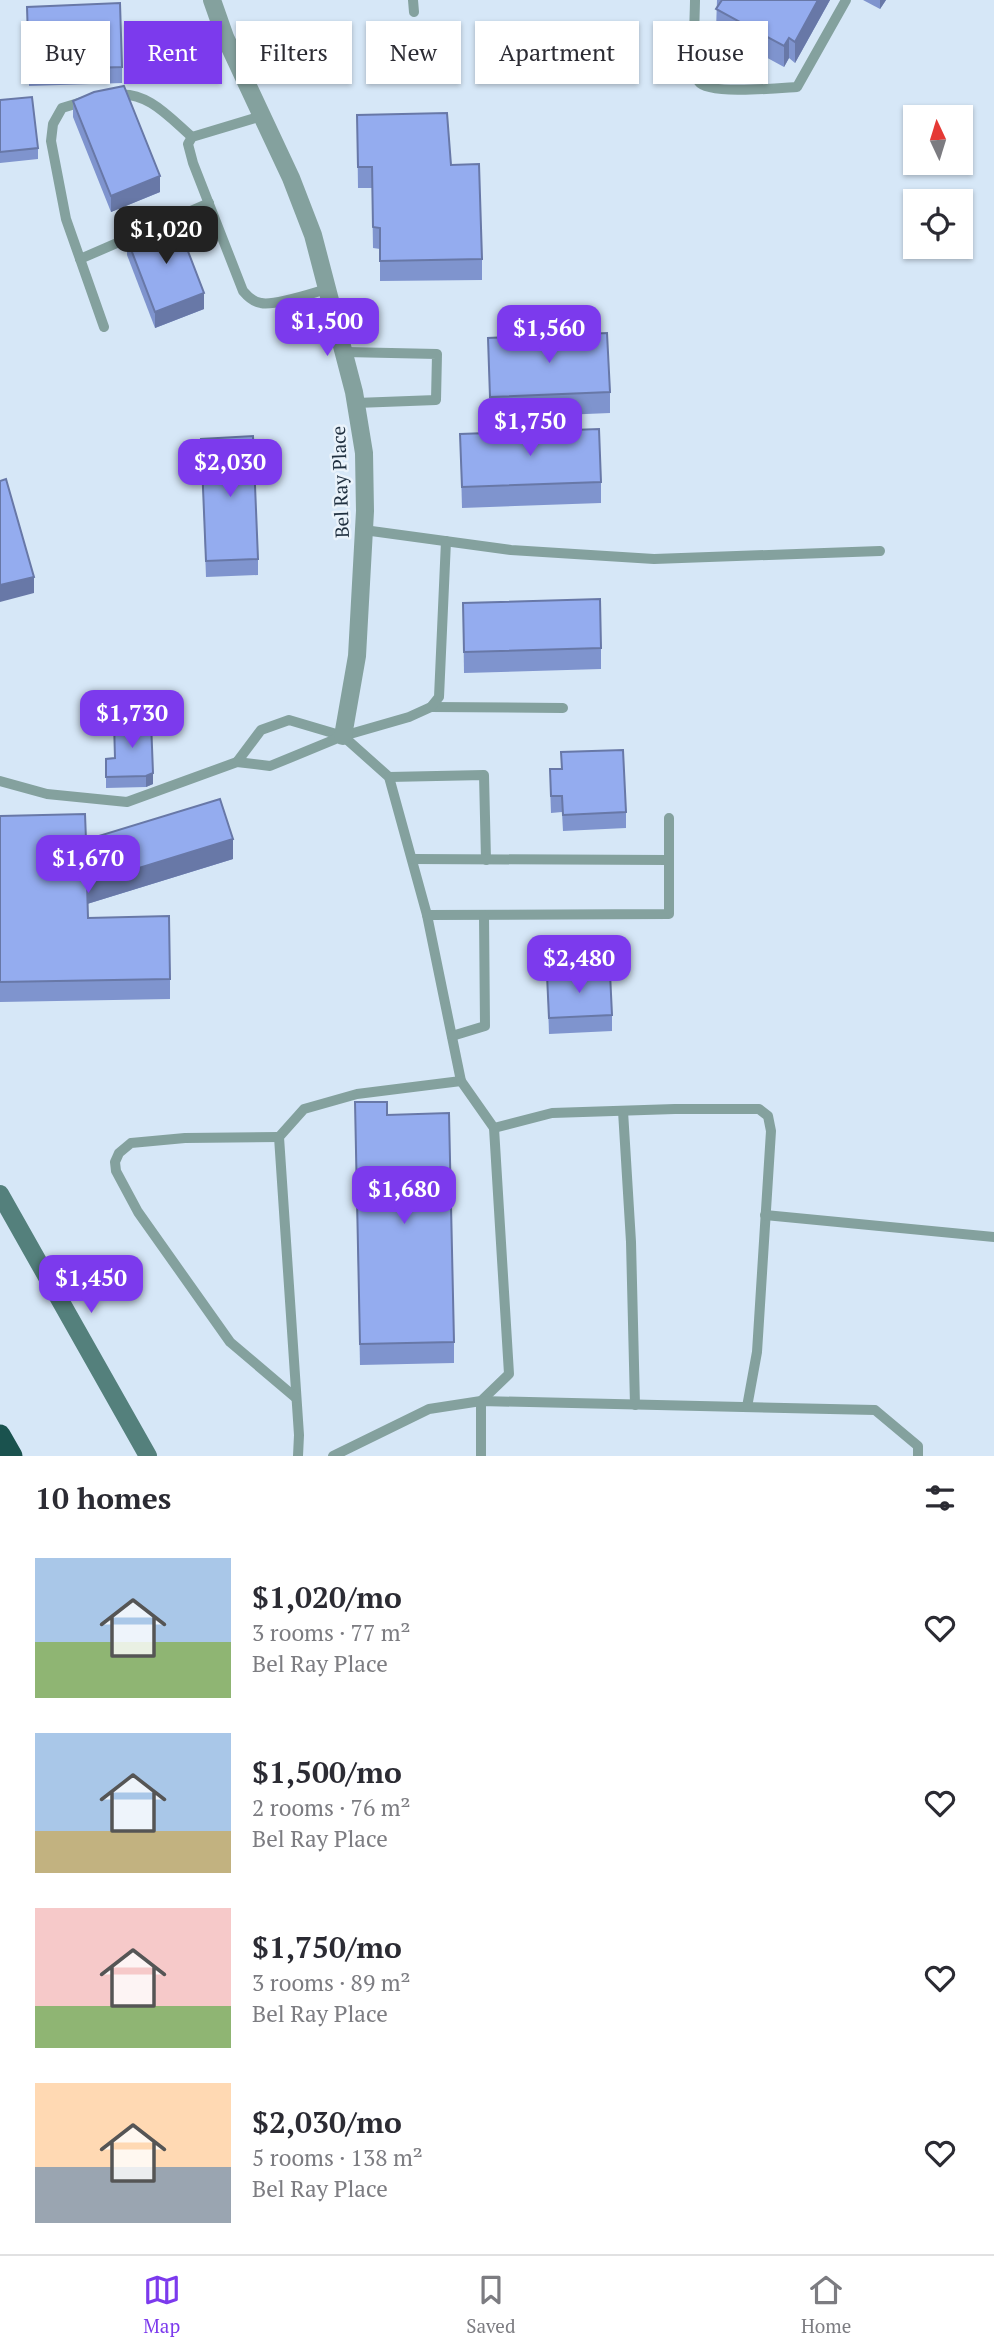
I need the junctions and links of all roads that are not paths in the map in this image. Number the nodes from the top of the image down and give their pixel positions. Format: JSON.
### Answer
{"nodes":[{"id":1,"x":212,"y":0,"type":"edge"},
{"id":2,"x":413,"y":0,"type":"edge"},
{"id":3,"x":695,"y":0,"type":"edge"},
{"id":4,"x":846,"y":0,"type":"edge"},
{"id":5,"x":414,"y":12,"type":"dead end"},
{"id":6,"x":262,"y":116,"type":"junction"},
{"id":7,"x":192,"y":137,"type":"junction"},
{"id":8,"x":209,"y":204,"type":"junction"},
{"id":9,"x":80,"y":259,"type":"junction"},
{"id":10,"x":327,"y":289,"type":"junction"},
{"id":11,"x":104,"y":327,"type":"dead end"},
{"id":12,"x":345,"y":352,"type":"junction"},
{"id":13,"x":356,"y":403,"type":"junction"},
{"id":14,"x":364,"y":530,"type":"junction"},
{"id":15,"x":446,"y":541,"type":"junction"},
{"id":16,"x":880,"y":551,"type":"dead end"},
{"id":17,"x":431,"y":708,"type":"junction"},
{"id":18,"x":563,"y":708,"type":"dead end"},
{"id":19,"x":343,"y":736,"type":"junction"},
{"id":20,"x":237,"y":762,"type":"junction"},
{"id":21,"x":389,"y":777,"type":"junction"},
{"id":22,"x":0,"y":781,"type":"edge"},
{"id":23,"x":669,"y":818,"type":"dead end"},
{"id":24,"x":413,"y":859,"type":"junction"},
{"id":25,"x":486,"y":859,"type":"junction"},
{"id":26,"x":669,"y":860,"type":"junction"},
{"id":27,"x":427,"y":915,"type":"junction"},
{"id":28,"x":484,"y":915,"type":"junction"},
{"id":29,"x":452,"y":1036,"type":"junction"},
{"id":30,"x":461,"y":1081,"type":"junction"},
{"id":31,"x":623,"y":1111,"type":"junction"},
{"id":32,"x":494,"y":1128,"type":"junction"},
{"id":33,"x":279,"y":1137,"type":"junction"},
{"id":34,"x":0,"y":1194,"type":"edge"},
{"id":35,"x":765,"y":1215,"type":"junction"},
{"id":36,"x":994,"y":1237,"type":"edge"},
{"id":37,"x":296,"y":1398,"type":"junction"},
{"id":38,"x":481,"y":1401,"type":"junction"},
{"id":39,"x":635,"y":1405,"type":"junction"},
{"id":40,"x":747,"y":1407,"type":"junction"},
{"id":41,"x":0,"y":1435,"type":"edge"},
{"id":42,"x":12,"y":1456,"type":"edge"},
{"id":43,"x":148,"y":1456,"type":"edge"},
{"id":44,"x":298,"y":1456,"type":"edge"},
{"id":45,"x":333,"y":1456,"type":"edge"},
{"id":46,"x":481,"y":1456,"type":"edge"},
{"id":47,"x":918,"y":1456,"type":"edge"}],
"edges":[{"from":1,"to":6,"type":"street","name":"Bel Ray Place"},
{"from":2,"to":5,"type":"lane"},
{"from":3,"to":4,"type":"lane"},
{"from":6,"to":7,"type":"lane"},
{"from":6,"to":10,"type":"street","name":"Bel Ray Place"},
{"from":7,"to":8,"type":"lane"},
{"from":7,"to":9,"type":"lane"},
{"from":8,"to":9,"type":"lane"},
{"from":8,"to":10,"type":"lane"},
{"from":9,"to":11,"type":"lane"},
{"from":10,"to":12,"type":"street","name":"Bel Ray Place"},
{"from":12,"to":13,"type":"street","name":"Bel Ray Place"},
{"from":12,"to":13,"type":"lane"},
{"from":13,"to":14,"type":"street","name":"Bel Ray Place"},
{"from":14,"to":15,"type":"lane"},
{"from":14,"to":19,"type":"street","name":"Bel Ray Place"},
{"from":15,"to":16,"type":"lane"},
{"from":15,"to":17,"type":"lane"},
{"from":17,"to":18,"type":"lane"},
{"from":17,"to":19,"type":"lane"},
{"from":19,"to":20,"type":"lane"},
{"from":19,"to":20,"type":"lane"},
{"from":19,"to":21,"type":"lane"},
{"from":20,"to":22,"type":"lane"},
{"from":21,"to":24,"type":"lane"},
{"from":21,"to":25,"type":"lane"},
{"from":23,"to":26,"type":"lane"},
{"from":24,"to":25,"type":"lane"},
{"from":24,"to":27,"type":"lane"},
{"from":25,"to":26,"type":"lane"},
{"from":26,"to":28,"type":"lane"},
{"from":27,"to":28,"type":"lane"},
{"from":27,"to":29,"type":"lane"},
{"from":28,"to":29,"type":"lane"},
{"from":29,"to":30,"type":"lane"},
{"from":30,"to":32,"type":"lane"},
{"from":30,"to":33,"type":"lane"},
{"from":31,"to":32,"type":"lane"},
{"from":31,"to":35,"type":"lane"},
{"from":31,"to":39,"type":"lane"},
{"from":32,"to":38,"type":"lane"},
{"from":33,"to":37,"type":"lane"},
{"from":33,"to":37,"type":"lane"},
{"from":34,"to":43,"type":"street"},
{"from":35,"to":36,"type":"lane"},
{"from":35,"to":40,"type":"lane"},
{"from":37,"to":44,"type":"lane"},
{"from":38,"to":39,"type":"lane"},
{"from":38,"to":45,"type":"lane"},
{"from":38,"to":46,"type":"lane"},
{"from":39,"to":40,"type":"lane"},
{"from":40,"to":47,"type":"lane"},
{"from":41,"to":42,"type":"highway"}]}
